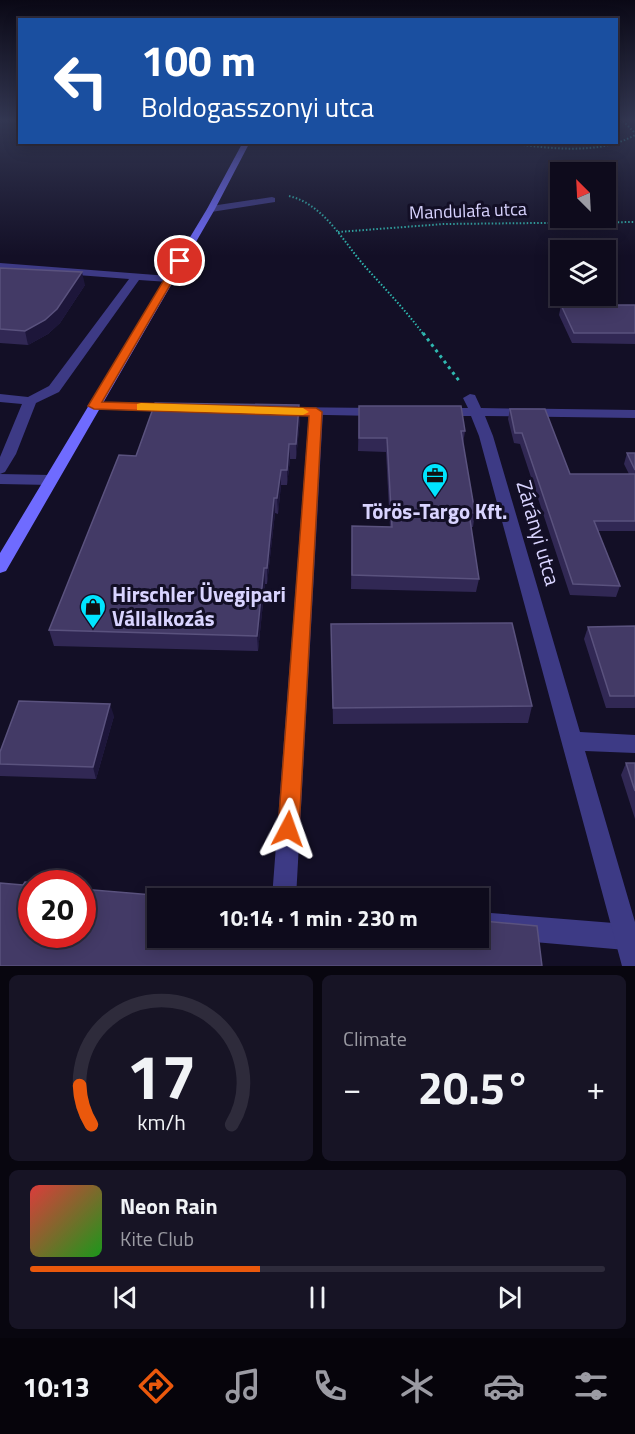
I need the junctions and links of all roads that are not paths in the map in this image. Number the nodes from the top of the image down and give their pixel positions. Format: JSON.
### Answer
{"nodes":[{"id":1,"x":234,"y":166,"type":"edge"},
{"id":2,"x":272,"y":200,"type":"road end"},
{"id":3,"x":211,"y":209,"type":"junction"},
{"id":4,"x":0,"y":266,"type":"edge"},
{"id":5,"x":136,"y":277,"type":"junction"},
{"id":6,"x":169,"y":279,"type":"junction"},
{"id":7,"x":0,"y":398,"type":"edge"},
{"id":8,"x":30,"y":401,"type":"junction"},
{"id":9,"x":474,"y":404,"type":"junction"},
{"id":10,"x":94,"y":406,"type":"junction"},
{"id":11,"x":187,"y":408,"type":"edge"},
{"id":12,"x":269,"y":411,"type":"edge"},
{"id":13,"x":316,"y":412,"type":"junction"},
{"id":14,"x":397,"y":412,"type":"edge"},
{"id":15,"x":431,"y":412,"type":"edge"},
{"id":16,"x":635,"y":414,"type":"edge"},
{"id":17,"x":0,"y":469,"type":"edge"},
{"id":18,"x":0,"y":479,"type":"edge"},
{"id":19,"x":51,"y":480,"type":"junction"},
{"id":20,"x":0,"y":567,"type":"edge"},
{"id":21,"x":571,"y":741,"type":"junction"},
{"id":22,"x":635,"y":744,"type":"edge"},
{"id":23,"x":285,"y":888,"type":"edge"},
{"id":24,"x":489,"y":925,"type":"edge"},
{"id":25,"x":626,"y":937,"type":"junction"},
{"id":26,"x":635,"y":966,"type":"edge"}],
"edges":[{"from":1,"to":3,"type":"main road"},
{"from":2,"to":3,"type":"street"},
{"from":3,"to":6,"type":"main road"},
{"from":4,"to":5,"type":"street"},
{"from":5,"to":6,"type":"street"},
{"from":5,"to":8,"type":"street"},
{"from":6,"to":10,"type":"main road"},
{"from":7,"to":8,"type":"street"},
{"from":8,"to":17,"type":"street"},
{"from":9,"to":15,"type":"street"},
{"from":9,"to":16,"type":"street"},
{"from":9,"to":21,"type":"street","name":"Zárányi utca"},
{"from":10,"to":11,"type":"street"},
{"from":10,"to":19,"type":"main road"},
{"from":12,"to":13,"type":"street"},
{"from":13,"to":14,"type":"street"},
{"from":13,"to":23,"type":"street"},
{"from":18,"to":19,"type":"street"},
{"from":19,"to":20,"type":"main road"},
{"from":21,"to":22,"type":"street"},
{"from":21,"to":25,"type":"street","name":"Zárányi utca"},
{"from":24,"to":25,"type":"street"},
{"from":25,"to":26,"type":"street","name":"Zárányi utca"}]}
